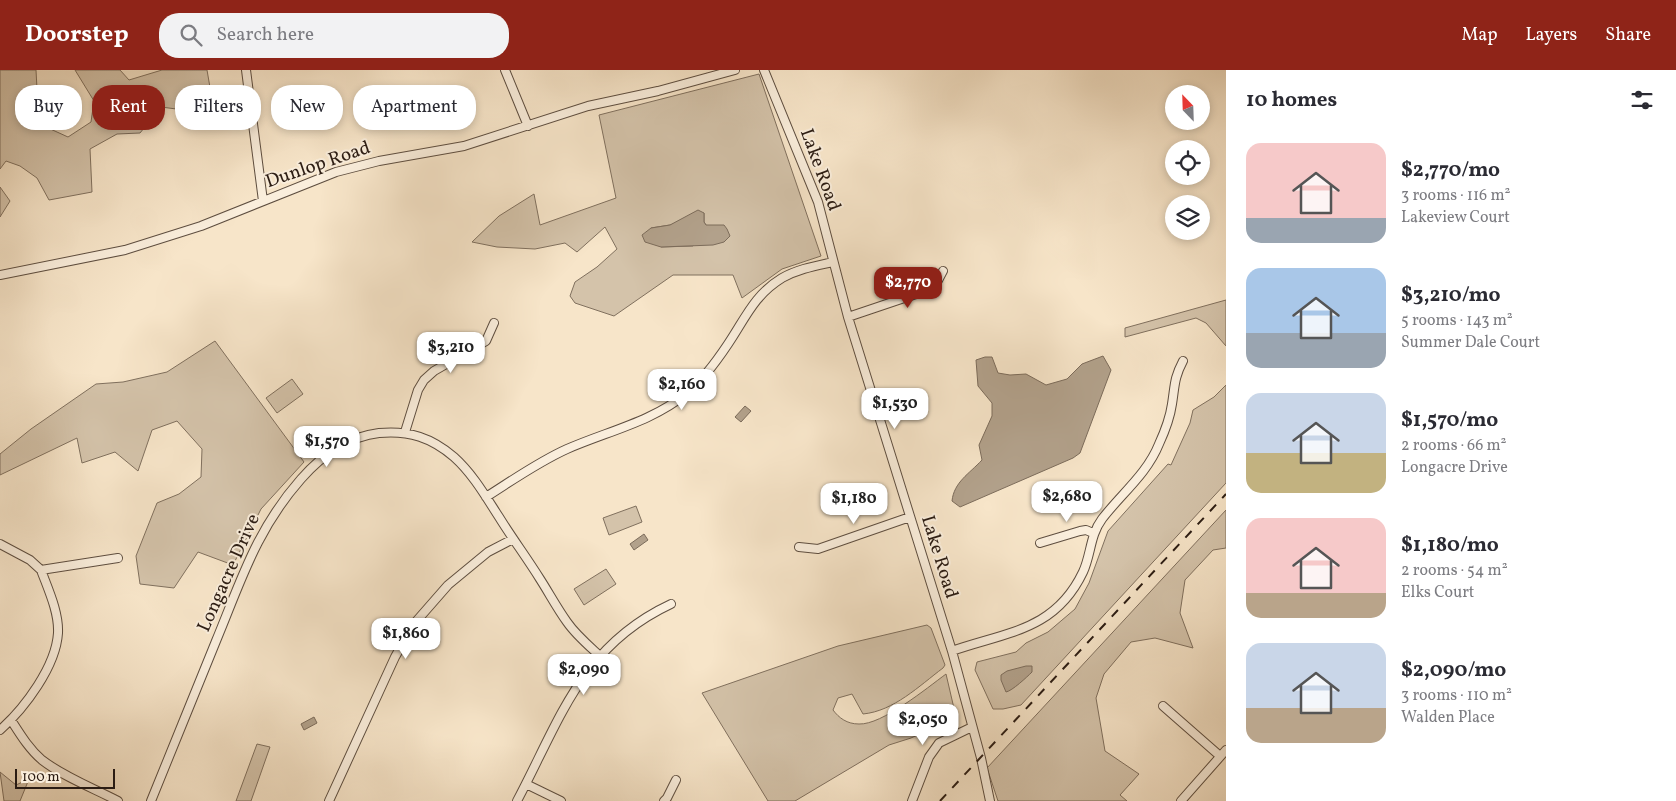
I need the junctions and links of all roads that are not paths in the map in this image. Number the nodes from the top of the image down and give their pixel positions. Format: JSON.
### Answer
{"nodes":[{"id":1,"x":246,"y":70,"type":"edge"},
{"id":2,"x":505,"y":70,"type":"edge"},
{"id":3,"x":735,"y":70,"type":"edge"},
{"id":4,"x":764,"y":70,"type":"edge"},
{"id":5,"x":528,"y":126,"type":"junction"},
{"id":6,"x":263,"y":201,"type":"junction"},
{"id":7,"x":833,"y":262,"type":"junction"},
{"id":8,"x":942,"y":271,"type":"dead end"},
{"id":9,"x":0,"y":275,"type":"edge"},
{"id":10,"x":848,"y":316,"type":"junction"},
{"id":11,"x":494,"y":323,"type":"dead end"},
{"id":12,"x":1183,"y":361,"type":"dead end"},
{"id":13,"x":405,"y":432,"type":"junction"},
{"id":14,"x":486,"y":497,"type":"junction"},
{"id":15,"x":910,"y":517,"type":"junction"},
{"id":16,"x":1093,"y":533,"type":"junction"},
{"id":17,"x":513,"y":539,"type":"junction"},
{"id":18,"x":0,"y":544,"type":"edge"},
{"id":19,"x":1040,"y":544,"type":"dead end"},
{"id":20,"x":799,"y":547,"type":"dead end"},
{"id":21,"x":118,"y":558,"type":"dead end"},
{"id":22,"x":41,"y":570,"type":"junction"},
{"id":23,"x":671,"y":604,"type":"dead end"},
{"id":24,"x":952,"y":651,"type":"junction"},
{"id":25,"x":600,"y":656,"type":"junction"},
{"id":26,"x":1163,"y":706,"type":"dead end"},
{"id":27,"x":11,"y":720,"type":"junction"},
{"id":28,"x":972,"y":727,"type":"junction"},
{"id":29,"x":0,"y":730,"type":"edge"},
{"id":30,"x":1226,"y":750,"type":"edge"},
{"id":31,"x":1220,"y":756,"type":"junction"},
{"id":32,"x":676,"y":780,"type":"dead end"},
{"id":33,"x":526,"y":784,"type":"junction"},
{"id":34,"x":118,"y":801,"type":"edge"},
{"id":35,"x":151,"y":801,"type":"edge"},
{"id":36,"x":329,"y":801,"type":"edge"},
{"id":37,"x":517,"y":801,"type":"edge"},
{"id":38,"x":561,"y":801,"type":"edge"},
{"id":39,"x":664,"y":801,"type":"edge"},
{"id":40,"x":912,"y":801,"type":"edge"},
{"id":41,"x":990,"y":801,"type":"edge"},
{"id":42,"x":1181,"y":801,"type":"edge"}],
"edges":[{"from":1,"to":6,"type":"street"},
{"from":2,"to":5,"type":"street"},
{"from":3,"to":5,"type":"street","name":"Dunlop Road"},
{"from":4,"to":7,"type":"street","name":"Lake Road"},
{"from":5,"to":6,"type":"street","name":"Dunlop Road"},
{"from":6,"to":9,"type":"street","name":"Dunlop Road"},
{"from":7,"to":10,"type":"street","name":"Lake Road"},
{"from":7,"to":14,"type":"street"},
{"from":8,"to":10,"type":"street"},
{"from":10,"to":15,"type":"street","name":"Lake Road"},
{"from":11,"to":13,"type":"street"},
{"from":12,"to":16,"type":"street"},
{"from":13,"to":14,"type":"street","name":"Longacre Drive"},
{"from":13,"to":35,"type":"street","name":"Longacre Drive"},
{"from":14,"to":17,"type":"street","name":"Longacre Drive"},
{"from":15,"to":20,"type":"street"},
{"from":15,"to":24,"type":"street","name":"Lake Road"},
{"from":16,"to":19,"type":"street"},
{"from":16,"to":24,"type":"street"},
{"from":17,"to":25,"type":"street","name":"Longacre Drive"},
{"from":17,"to":36,"type":"street"},
{"from":18,"to":22,"type":"street"},
{"from":21,"to":22,"type":"street"},
{"from":22,"to":27,"type":"street"},
{"from":23,"to":25,"type":"street"},
{"from":24,"to":28,"type":"street","name":"Lake Road"},
{"from":25,"to":33,"type":"street"},
{"from":26,"to":31,"type":"street"},
{"from":27,"to":29,"type":"street"},
{"from":27,"to":34,"type":"street"},
{"from":28,"to":40,"type":"street"},
{"from":28,"to":41,"type":"street","name":"Lake Road"},
{"from":30,"to":31,"type":"street"},
{"from":31,"to":42,"type":"street"},
{"from":32,"to":39,"type":"street"},
{"from":33,"to":37,"type":"street"},
{"from":33,"to":38,"type":"street"}]}
